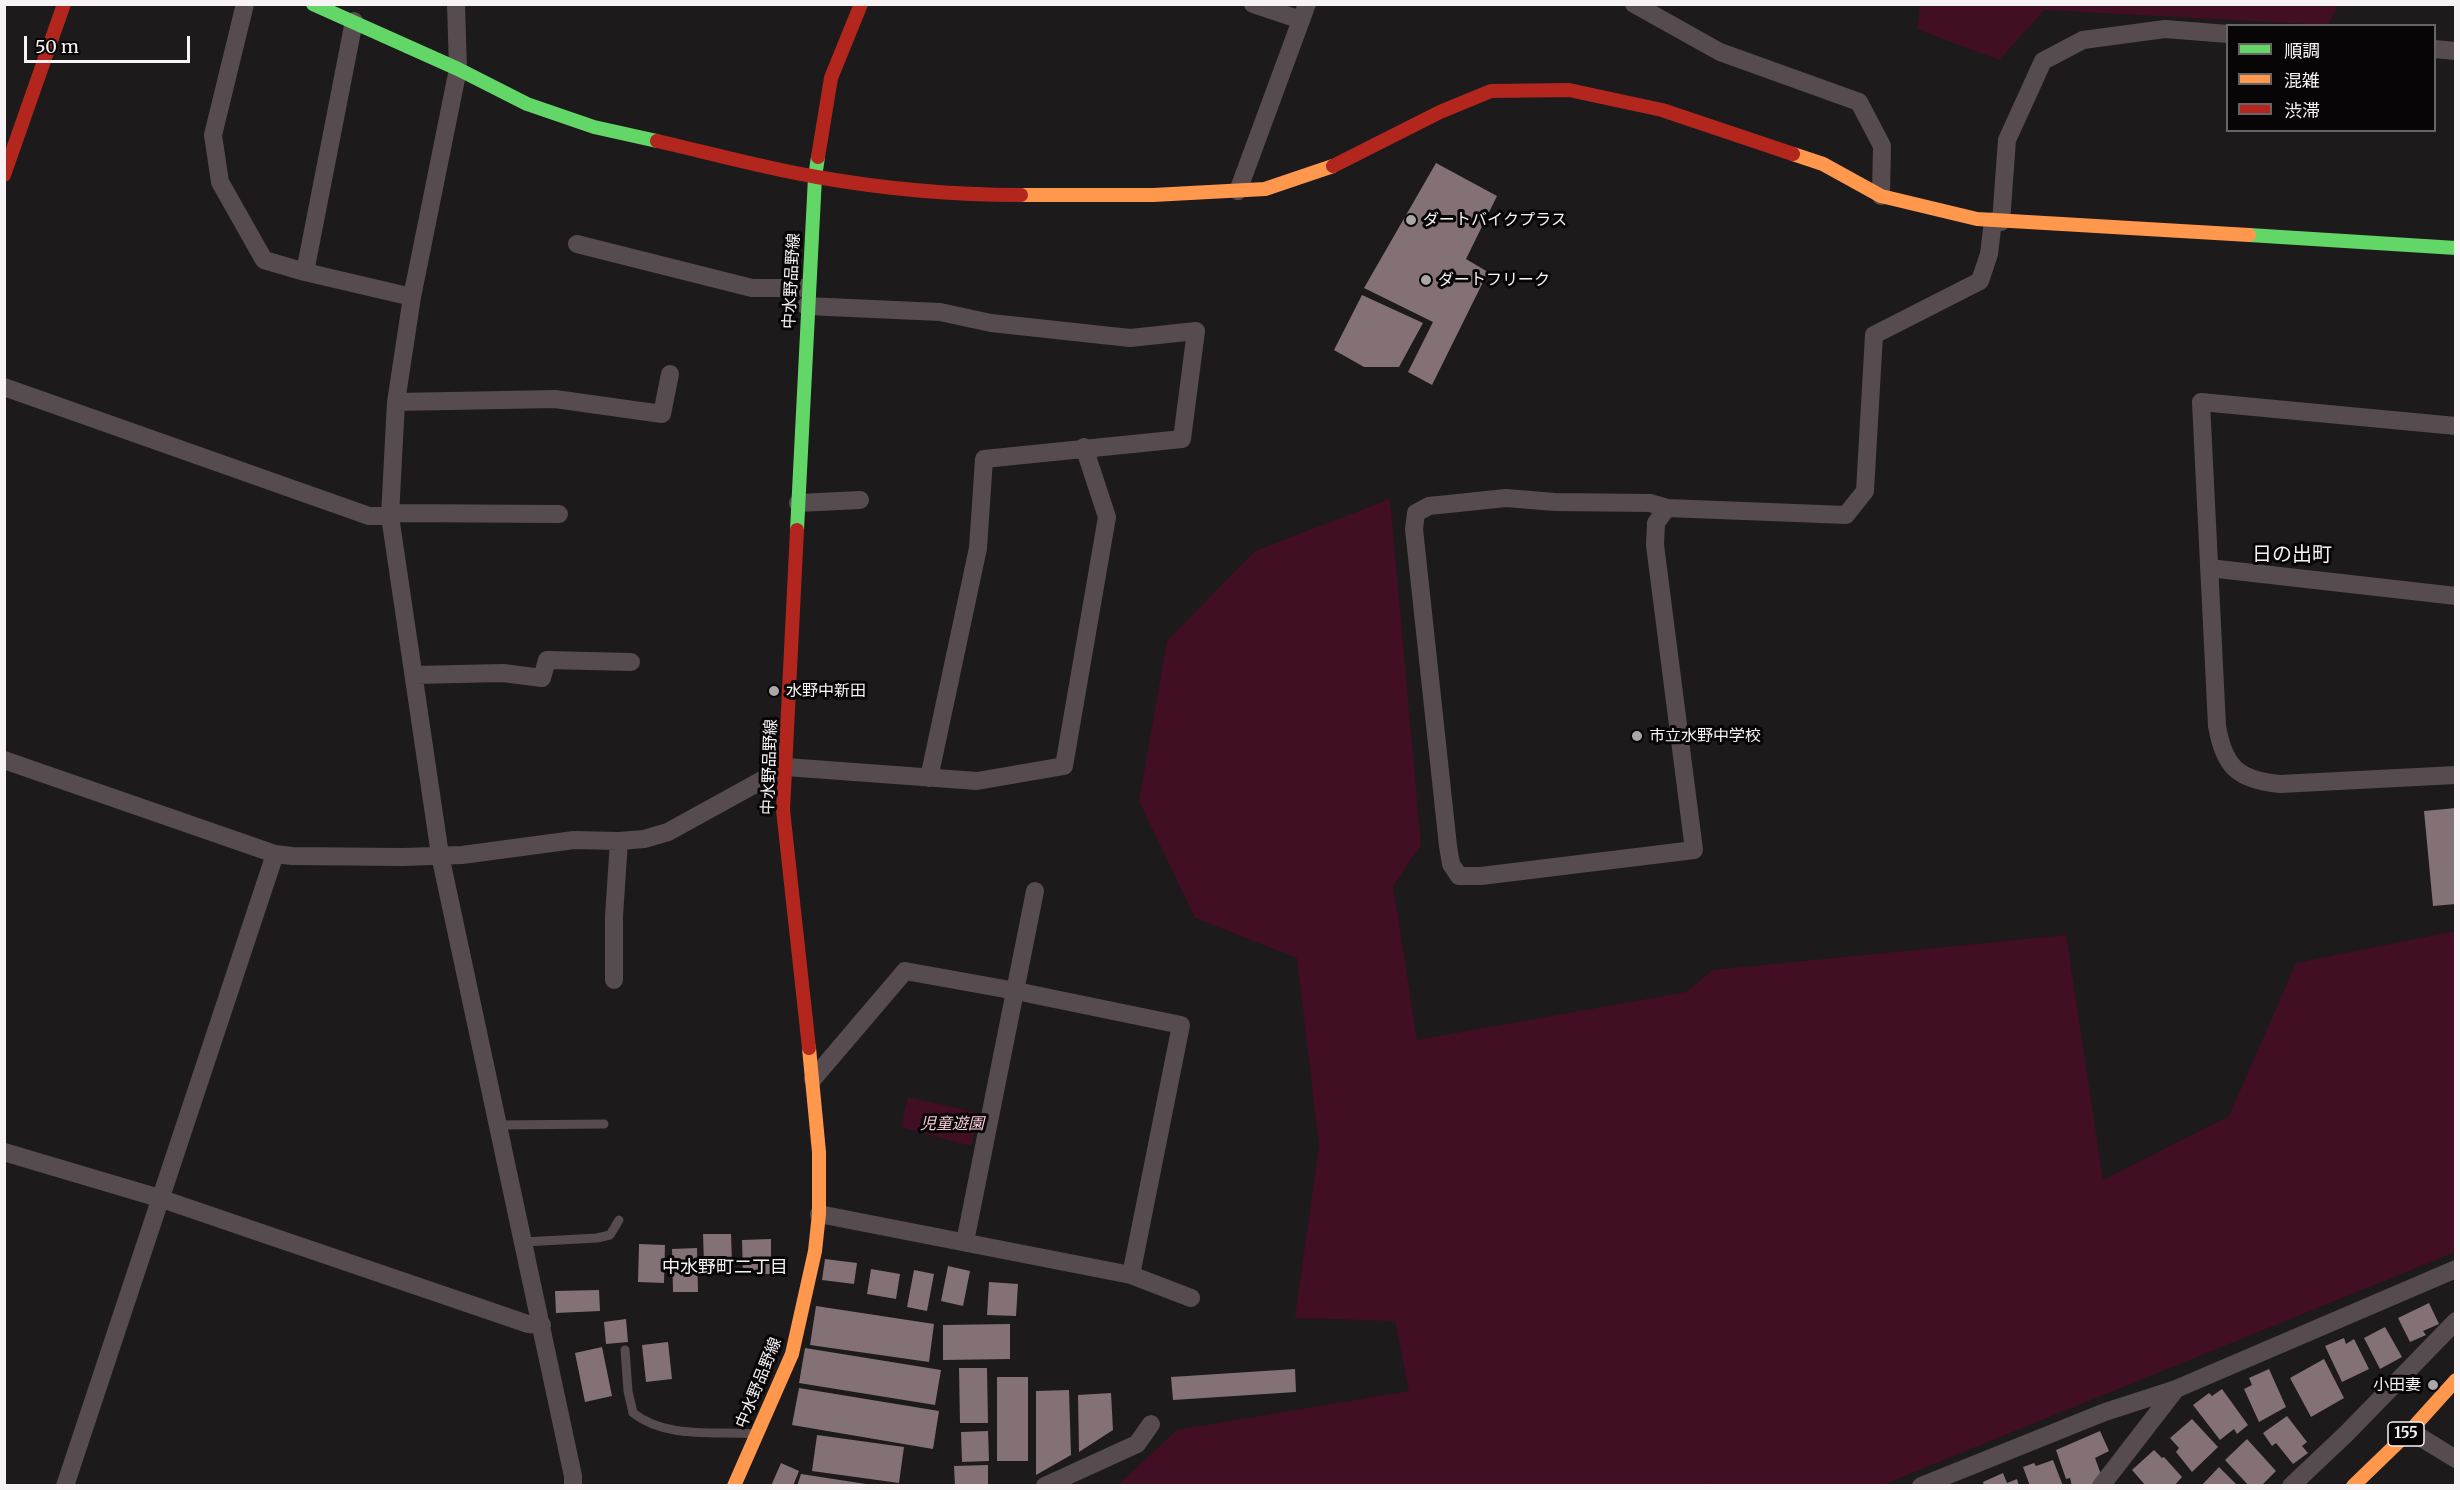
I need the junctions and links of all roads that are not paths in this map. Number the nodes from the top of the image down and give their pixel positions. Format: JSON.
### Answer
{"nodes":[{"id":1,"x":64,"y":4,"type":"edge"},
{"id":2,"x":245,"y":4,"type":"edge"},
{"id":3,"x":314,"y":4,"type":"edge"},
{"id":4,"x":456,"y":4,"type":"edge"},
{"id":5,"x":861,"y":4,"type":"edge"},
{"id":6,"x":1253,"y":4,"type":"edge"},
{"id":7,"x":1634,"y":4,"type":"edge"},
{"id":8,"x":1302,"y":12,"type":"edge"},
{"id":9,"x":354,"y":21,"type":"junction"},
{"id":10,"x":2226,"y":34,"type":"edge"},
{"id":11,"x":2436,"y":49,"type":"edge"},
{"id":12,"x":2456,"y":51,"type":"edge"},
{"id":13,"x":458,"y":69,"type":"junction"},
{"id":14,"x":4,"y":175,"type":"edge"},
{"id":15,"x":814,"y":177,"type":"junction"},
{"id":16,"x":1238,"y":191,"type":"junction"},
{"id":17,"x":1881,"y":196,"type":"junction"},
{"id":18,"x":1997,"y":221,"type":"junction"},
{"id":19,"x":576,"y":244,"type":"dead end"},
{"id":20,"x":2456,"y":248,"type":"edge"},
{"id":21,"x":305,"y":272,"type":"junction"},
{"id":22,"x":412,"y":297,"type":"junction"},
{"id":23,"x":807,"y":297,"type":"junction"},
{"id":24,"x":670,"y":374,"type":"dead end"},
{"id":25,"x":4,"y":387,"type":"edge"},
{"id":26,"x":396,"y":402,"type":"junction"},
{"id":27,"x":2456,"y":426,"type":"edge"},
{"id":28,"x":1084,"y":447,"type":"junction"},
{"id":29,"x":860,"y":500,"type":"dead end"},
{"id":30,"x":798,"y":503,"type":"junction"},
{"id":31,"x":1667,"y":508,"type":"junction"},
{"id":32,"x":390,"y":514,"type":"junction"},
{"id":33,"x":559,"y":514,"type":"dead end"},
{"id":34,"x":2209,"y":568,"type":"junction"},
{"id":35,"x":2456,"y":596,"type":"edge"},
{"id":36,"x":631,"y":662,"type":"dead end"},
{"id":37,"x":414,"y":675,"type":"junction"},
{"id":38,"x":4,"y":760,"type":"edge"},
{"id":39,"x":786,"y":767,"type":"junction"},
{"id":40,"x":2456,"y":775,"type":"edge"},
{"id":41,"x":929,"y":778,"type":"junction"},
{"id":42,"x":619,"y":842,"type":"junction"},
{"id":43,"x":275,"y":854,"type":"junction"},
{"id":44,"x":440,"y":855,"type":"junction"},
{"id":45,"x":1035,"y":891,"type":"dead end"},
{"id":46,"x":614,"y":980,"type":"dead end"},
{"id":47,"x":1016,"y":991,"type":"junction"},
{"id":48,"x":813,"y":1079,"type":"junction"},
{"id":49,"x":604,"y":1124,"type":"dead end"},
{"id":50,"x":499,"y":1125,"type":"junction"},
{"id":51,"x":4,"y":1152,"type":"edge"},
{"id":52,"x":159,"y":1198,"type":"junction"},
{"id":53,"x":819,"y":1214,"type":"junction"},
{"id":54,"x":619,"y":1220,"type":"dead end"},
{"id":55,"x":524,"y":1242,"type":"junction"},
{"id":56,"x":965,"y":1242,"type":"junction"},
{"id":57,"x":2456,"y":1269,"type":"edge"},
{"id":58,"x":1131,"y":1275,"type":"junction"},
{"id":59,"x":1191,"y":1298,"type":"dead end"},
{"id":60,"x":2456,"y":1322,"type":"edge"},
{"id":61,"x":542,"y":1325,"type":"junction"},
{"id":62,"x":625,"y":1350,"type":"dead end"},
{"id":63,"x":2456,"y":1380,"type":"edge"},
{"id":64,"x":2176,"y":1389,"type":"junction"},
{"id":65,"x":1151,"y":1424,"type":"dead end"},
{"id":66,"x":2410,"y":1431,"type":"junction"},
{"id":67,"x":756,"y":1435,"type":"junction"},
{"id":68,"x":2456,"y":1459,"type":"edge"},
{"id":69,"x":64,"y":1485,"type":"edge"},
{"id":70,"x":573,"y":1485,"type":"edge"},
{"id":71,"x":734,"y":1485,"type":"edge"},
{"id":72,"x":1045,"y":1485,"type":"edge"},
{"id":73,"x":1921,"y":1485,"type":"edge"},
{"id":74,"x":2101,"y":1485,"type":"edge"},
{"id":75,"x":2291,"y":1485,"type":"edge"},
{"id":76,"x":2353,"y":1485,"type":"edge"}],
"edges":[{"from":1,"to":14,"type":"main road"},
{"from":2,"to":21,"type":"street"},
{"from":3,"to":9,"type":"main road"},
{"from":4,"to":13,"type":"street"},
{"from":5,"to":15,"type":"main road","name":"中水野品野線"},
{"from":6,"to":8,"type":"street"},
{"from":7,"to":17,"type":"street"},
{"from":8,"to":16,"type":"street"},
{"from":9,"to":13,"type":"main road"},
{"from":9,"to":21,"type":"street"},
{"from":10,"to":18,"type":"street"},
{"from":11,"to":12,"type":"street"},
{"from":13,"to":15,"type":"main road"},
{"from":13,"to":22,"type":"street"},
{"from":15,"to":16,"type":"main road"},
{"from":15,"to":23,"type":"main road","name":"中水野品野線"},
{"from":16,"to":17,"type":"main road"},
{"from":17,"to":18,"type":"main road"},
{"from":18,"to":20,"type":"main road"},
{"from":18,"to":31,"type":"street"},
{"from":19,"to":23,"type":"street"},
{"from":21,"to":22,"type":"street"},
{"from":22,"to":26,"type":"street"},
{"from":23,"to":28,"type":"street"},
{"from":23,"to":30,"type":"main road","name":"中水野品野線"},
{"from":24,"to":26,"type":"street"},
{"from":25,"to":32,"type":"street"},
{"from":26,"to":32,"type":"street"},
{"from":27,"to":34,"type":"street"},
{"from":28,"to":41,"type":"street"},
{"from":28,"to":41,"type":"street"},
{"from":29,"to":30,"type":"street"},
{"from":30,"to":39,"type":"main road","name":"中水野品野線"},
{"from":31,"to":31,"type":"street"},
{"from":32,"to":33,"type":"street"},
{"from":32,"to":37,"type":"street"},
{"from":34,"to":35,"type":"street"},
{"from":34,"to":40,"type":"street"},
{"from":36,"to":37,"type":"street"},
{"from":37,"to":44,"type":"street"},
{"from":38,"to":43,"type":"street"},
{"from":39,"to":41,"type":"street"},
{"from":39,"to":42,"type":"street"},
{"from":39,"to":48,"type":"main road","name":"中水野品野線"},
{"from":42,"to":44,"type":"street"},
{"from":42,"to":46,"type":"street"},
{"from":43,"to":44,"type":"street"},
{"from":43,"to":52,"type":"street"},
{"from":44,"to":50,"type":"street"},
{"from":45,"to":47,"type":"street"},
{"from":47,"to":48,"type":"street"},
{"from":47,"to":56,"type":"street"},
{"from":47,"to":58,"type":"street"},
{"from":48,"to":53,"type":"main road","name":"中水野品野線"},
{"from":49,"to":50,"type":"lane"},
{"from":50,"to":55,"type":"street"},
{"from":51,"to":52,"type":"street"},
{"from":52,"to":61,"type":"street"},
{"from":52,"to":69,"type":"street"},
{"from":53,"to":56,"type":"street"},
{"from":53,"to":67,"type":"main road","name":"中水野品野線"},
{"from":54,"to":55,"type":"lane"},
{"from":55,"to":61,"type":"street"},
{"from":56,"to":58,"type":"street"},
{"from":57,"to":64,"type":"street"},
{"from":58,"to":59,"type":"street"},
{"from":60,"to":75,"type":"street"},
{"from":61,"to":70,"type":"street"},
{"from":62,"to":67,"type":"lane"},
{"from":63,"to":66,"type":"main road","number":"155"},
{"from":64,"to":73,"type":"street"},
{"from":64,"to":74,"type":"street"},
{"from":65,"to":72,"type":"street"},
{"from":66,"to":68,"type":"street"},
{"from":66,"to":76,"type":"main road","number":"155"},
{"from":67,"to":71,"type":"main road","name":"中水野品野線"}]}
